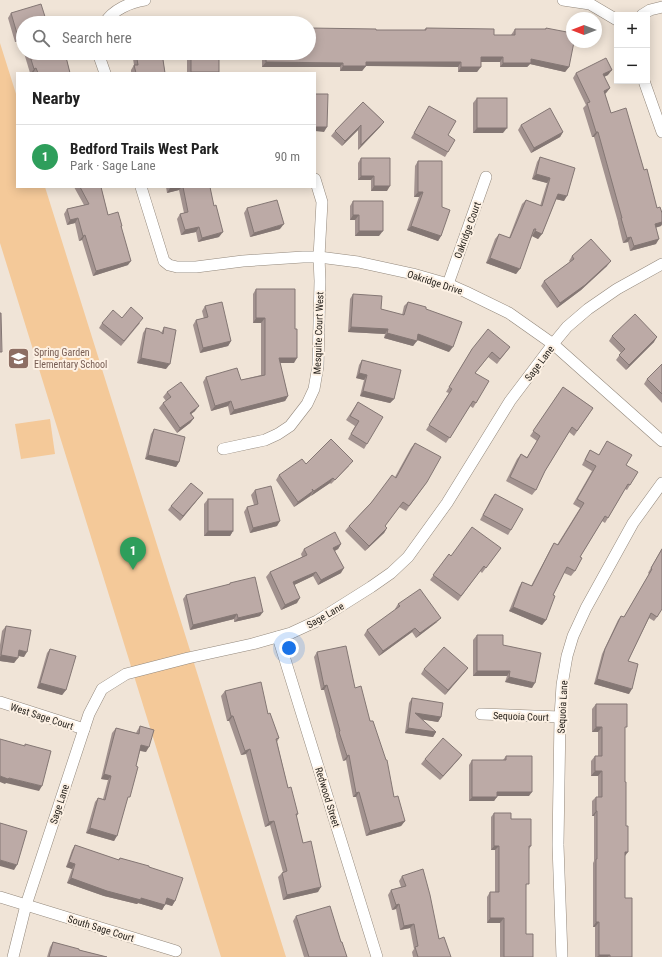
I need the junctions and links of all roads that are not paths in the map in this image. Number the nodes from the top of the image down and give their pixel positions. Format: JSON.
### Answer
{"nodes":[{"id":1,"x":145,"y":0,"type":"edge"},
{"id":2,"x":563,"y":0,"type":"edge"},
{"id":3,"x":662,"y":7,"type":"edge"},
{"id":4,"x":647,"y":12,"type":"edge"},
{"id":5,"x":111,"y":16,"type":"edge"},
{"id":6,"x":614,"y":18,"type":"edge"},
{"id":7,"x":100,"y":60,"type":"edge"},
{"id":8,"x":105,"y":72,"type":"edge"},
{"id":9,"x":645,"y":84,"type":"edge"},
{"id":10,"x":662,"y":132,"type":"edge"},
{"id":11,"x":486,"y":177,"type":"dead end"},
{"id":12,"x":316,"y":182,"type":"edge"},
{"id":13,"x":141,"y":188,"type":"edge"},
{"id":14,"x":319,"y":257,"type":"junction"},
{"id":15,"x":662,"y":264,"type":"edge"},
{"id":16,"x":448,"y":284,"type":"junction"},
{"id":17,"x":553,"y":344,"type":"junction"},
{"id":18,"x":662,"y":441,"type":"edge"},
{"id":19,"x":224,"y":449,"type":"dead end"},
{"id":20,"x":662,"y":483,"type":"edge"},
{"id":21,"x":278,"y":637,"type":"junction"},
{"id":22,"x":0,"y":702,"type":"edge"},
{"id":23,"x":481,"y":714,"type":"dead end"},
{"id":24,"x":560,"y":717,"type":"junction"},
{"id":25,"x":84,"y":729,"type":"junction"},
{"id":26,"x":0,"y":897,"type":"edge"},
{"id":27,"x":26,"y":905,"type":"junction"},
{"id":28,"x":176,"y":951,"type":"dead end"},
{"id":29,"x":13,"y":957,"type":"edge"},
{"id":30,"x":377,"y":957,"type":"edge"},
{"id":31,"x":562,"y":957,"type":"edge"}],
"edges":[{"from":1,"to":5,"type":"street"},
{"from":2,"to":6,"type":"street"},
{"from":3,"to":4,"type":"street"},
{"from":7,"to":8,"type":"street"},
{"from":9,"to":10,"type":"street"},
{"from":11,"to":16,"type":"street","name":"Oakridge Court"},
{"from":12,"to":14,"type":"street","name":"Mesquite Court West"},
{"from":13,"to":14,"type":"street","name":"Oakridge Drive"},
{"from":14,"to":16,"type":"street","name":"Oakridge Drive"},
{"from":14,"to":19,"type":"street","name":"Mesquite Court West"},
{"from":15,"to":17,"type":"street","name":"Sage Lane"},
{"from":16,"to":17,"type":"street","name":"Oakridge Drive"},
{"from":17,"to":18,"type":"street","name":"Oakridge Drive"},
{"from":17,"to":21,"type":"street","name":"Sage Lane"},
{"from":20,"to":24,"type":"street","name":"Sequoia Lane"},
{"from":21,"to":25,"type":"street","name":"Sage Lane"},
{"from":21,"to":30,"type":"street","name":"Redwood Street"},
{"from":22,"to":25,"type":"street","name":"West Sage Court"},
{"from":23,"to":24,"type":"street","name":"Sequoia Court"},
{"from":24,"to":31,"type":"street","name":"Sequoia Lane"},
{"from":25,"to":27,"type":"street","name":"Sage Lane"},
{"from":26,"to":27,"type":"street","name":"South Sage Court"},
{"from":27,"to":28,"type":"street","name":"South Sage Court"},
{"from":27,"to":29,"type":"street","name":"Sage Lane"}]}
